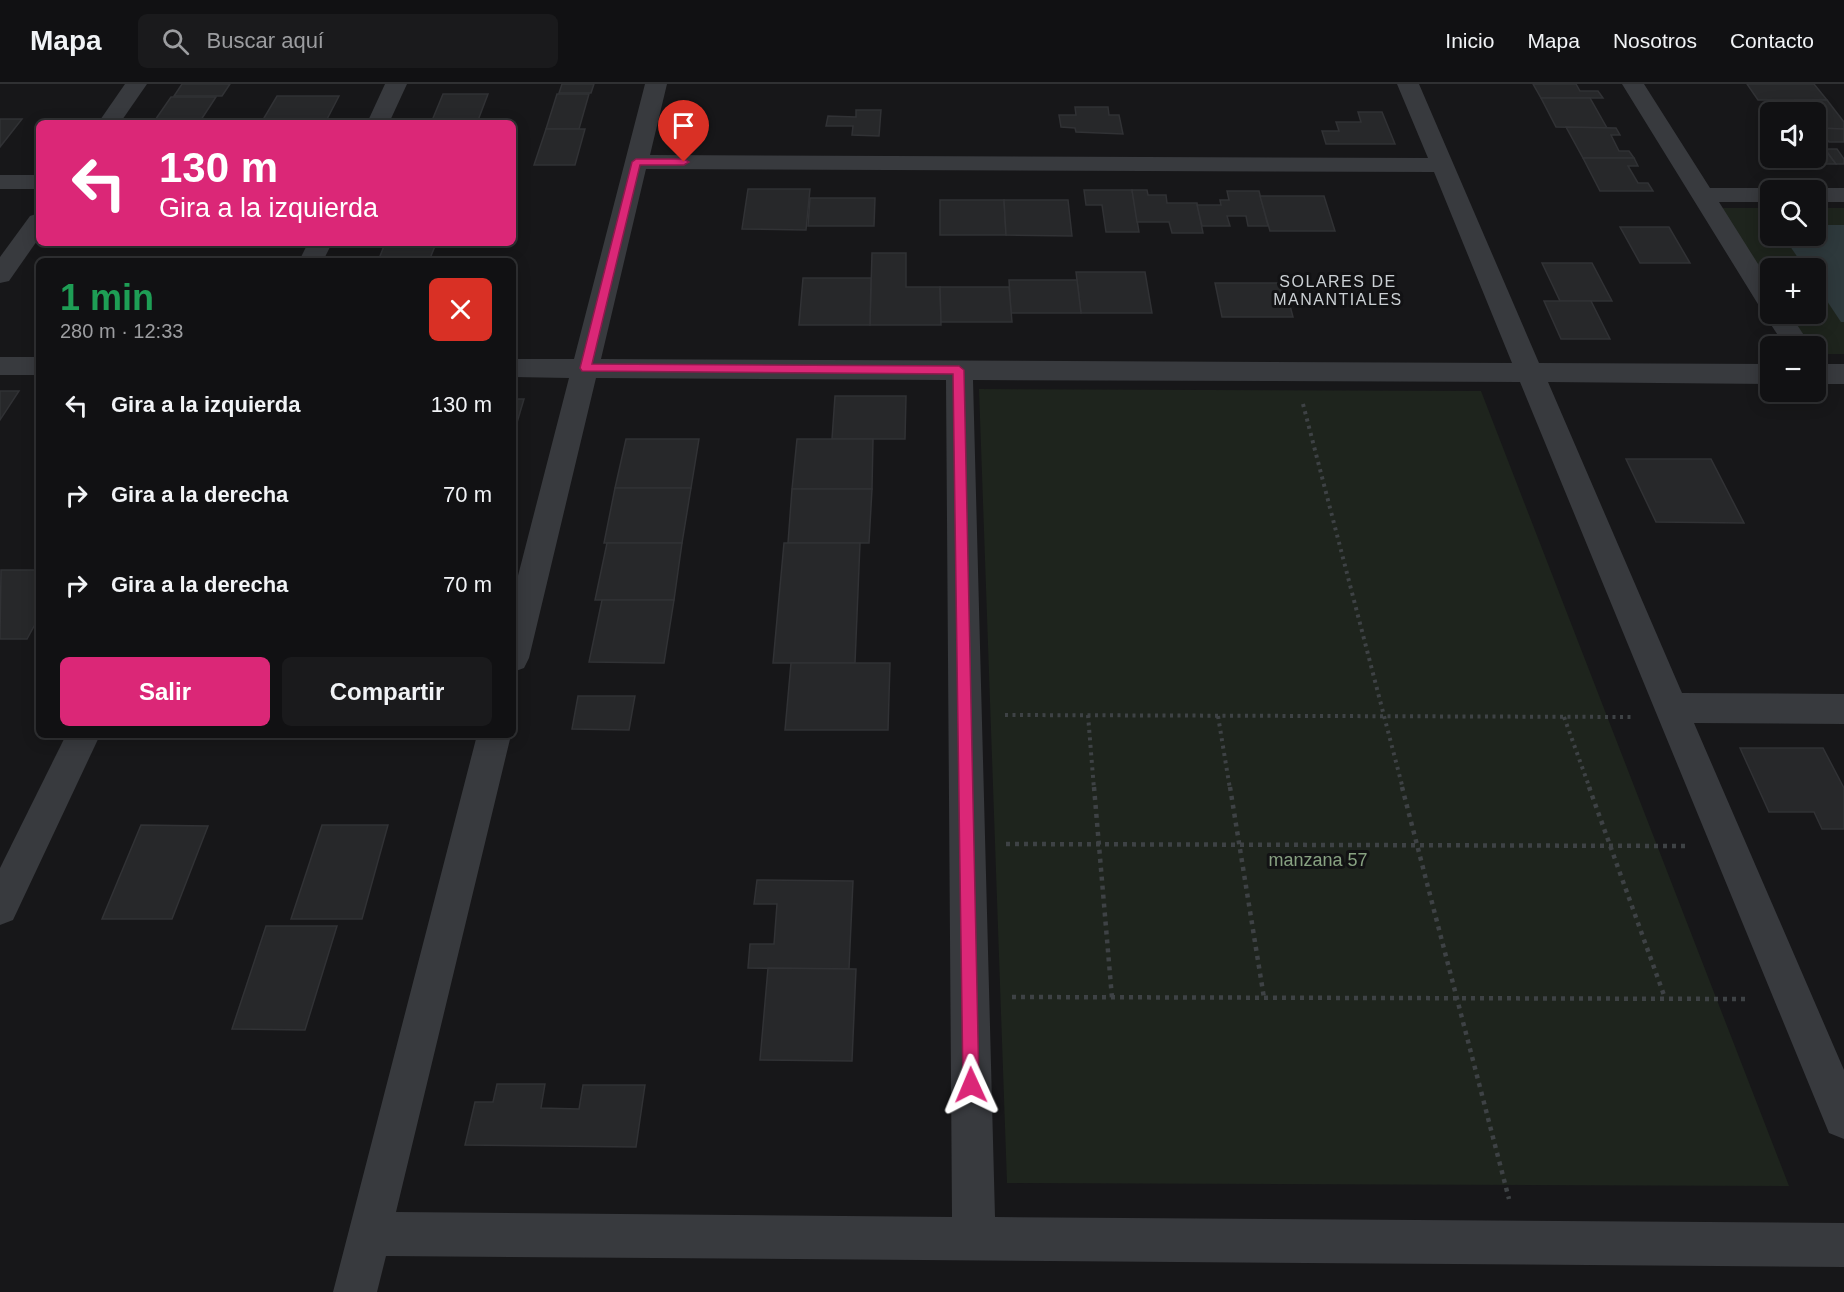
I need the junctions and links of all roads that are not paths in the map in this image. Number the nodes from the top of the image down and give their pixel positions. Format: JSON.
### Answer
{"nodes":[{"id":1,"x":136,"y":84,"type":"edge"},
{"id":2,"x":396,"y":84,"type":"edge"},
{"id":3,"x":656,"y":84,"type":"edge"},
{"id":4,"x":1408,"y":84,"type":"edge"},
{"id":5,"x":1633,"y":84,"type":"edge"},
{"id":6,"x":111,"y":120,"type":"edge"},
{"id":7,"x":379,"y":120,"type":"edge"},
{"id":8,"x":636,"y":162,"type":"junction"},
{"id":9,"x":1442,"y":165,"type":"junction"},
{"id":10,"x":0,"y":182,"type":"edge"},
{"id":11,"x":36,"y":182,"type":"edge"},
{"id":12,"x":1702,"y":195,"type":"junction"},
{"id":13,"x":1760,"y":195,"type":"edge"},
{"id":14,"x":1826,"y":195,"type":"edge"},
{"id":15,"x":1844,"y":195,"type":"edge"},
{"id":16,"x":36,"y":225,"type":"edge"},
{"id":17,"x":0,"y":275,"type":"edge"},
{"id":18,"x":1760,"y":287,"type":"edge"},
{"id":19,"x":0,"y":366,"type":"edge"},
{"id":20,"x":36,"y":366,"type":"edge"},
{"id":21,"x":516,"y":368,"type":"edge"},
{"id":22,"x":585,"y":368,"type":"junction"},
{"id":23,"x":959,"y":370,"type":"junction"},
{"id":24,"x":1529,"y":373,"type":"junction"},
{"id":25,"x":1760,"y":374,"type":"edge"},
{"id":26,"x":1826,"y":374,"type":"edge"},
{"id":27,"x":1844,"y":374,"type":"edge"},
{"id":28,"x":516,"y":646,"type":"edge"},
{"id":29,"x":1844,"y":709,"type":"edge"},
{"id":30,"x":1673,"y":712,"type":"junction"},
{"id":31,"x":82,"y":738,"type":"edge"},
{"id":32,"x":493,"y":738,"type":"edge"},
{"id":33,"x":0,"y":907,"type":"edge"},
{"id":34,"x":1844,"y":1118,"type":"edge"},
{"id":35,"x":369,"y":1234,"type":"junction"},
{"id":36,"x":974,"y":1239,"type":"junction"},
{"id":37,"x":1844,"y":1245,"type":"edge"},
{"id":38,"x":355,"y":1292,"type":"edge"}],
"edges":[{"from":1,"to":6,"type":"street"},
{"from":2,"to":7,"type":"street"},
{"from":3,"to":8,"type":"street"},
{"from":4,"to":9,"type":"street"},
{"from":5,"to":12,"type":"street"},
{"from":8,"to":9,"type":"street"},
{"from":8,"to":22,"type":"street"},
{"from":9,"to":24,"type":"street"},
{"from":10,"to":11,"type":"street"},
{"from":12,"to":13,"type":"street"},
{"from":12,"to":18,"type":"street"},
{"from":14,"to":15,"type":"street"},
{"from":16,"to":17,"type":"street"},
{"from":19,"to":20,"type":"street"},
{"from":21,"to":22,"type":"street"},
{"from":22,"to":23,"type":"street"},
{"from":22,"to":28,"type":"street"},
{"from":23,"to":24,"type":"street"},
{"from":23,"to":36,"type":"street"},
{"from":24,"to":25,"type":"street"},
{"from":24,"to":30,"type":"street"},
{"from":26,"to":27,"type":"street"},
{"from":29,"to":30,"type":"street"},
{"from":30,"to":34,"type":"street"},
{"from":31,"to":33,"type":"street"},
{"from":32,"to":35,"type":"street"},
{"from":35,"to":36,"type":"street"},
{"from":35,"to":38,"type":"street"},
{"from":36,"to":37,"type":"street"}]}
